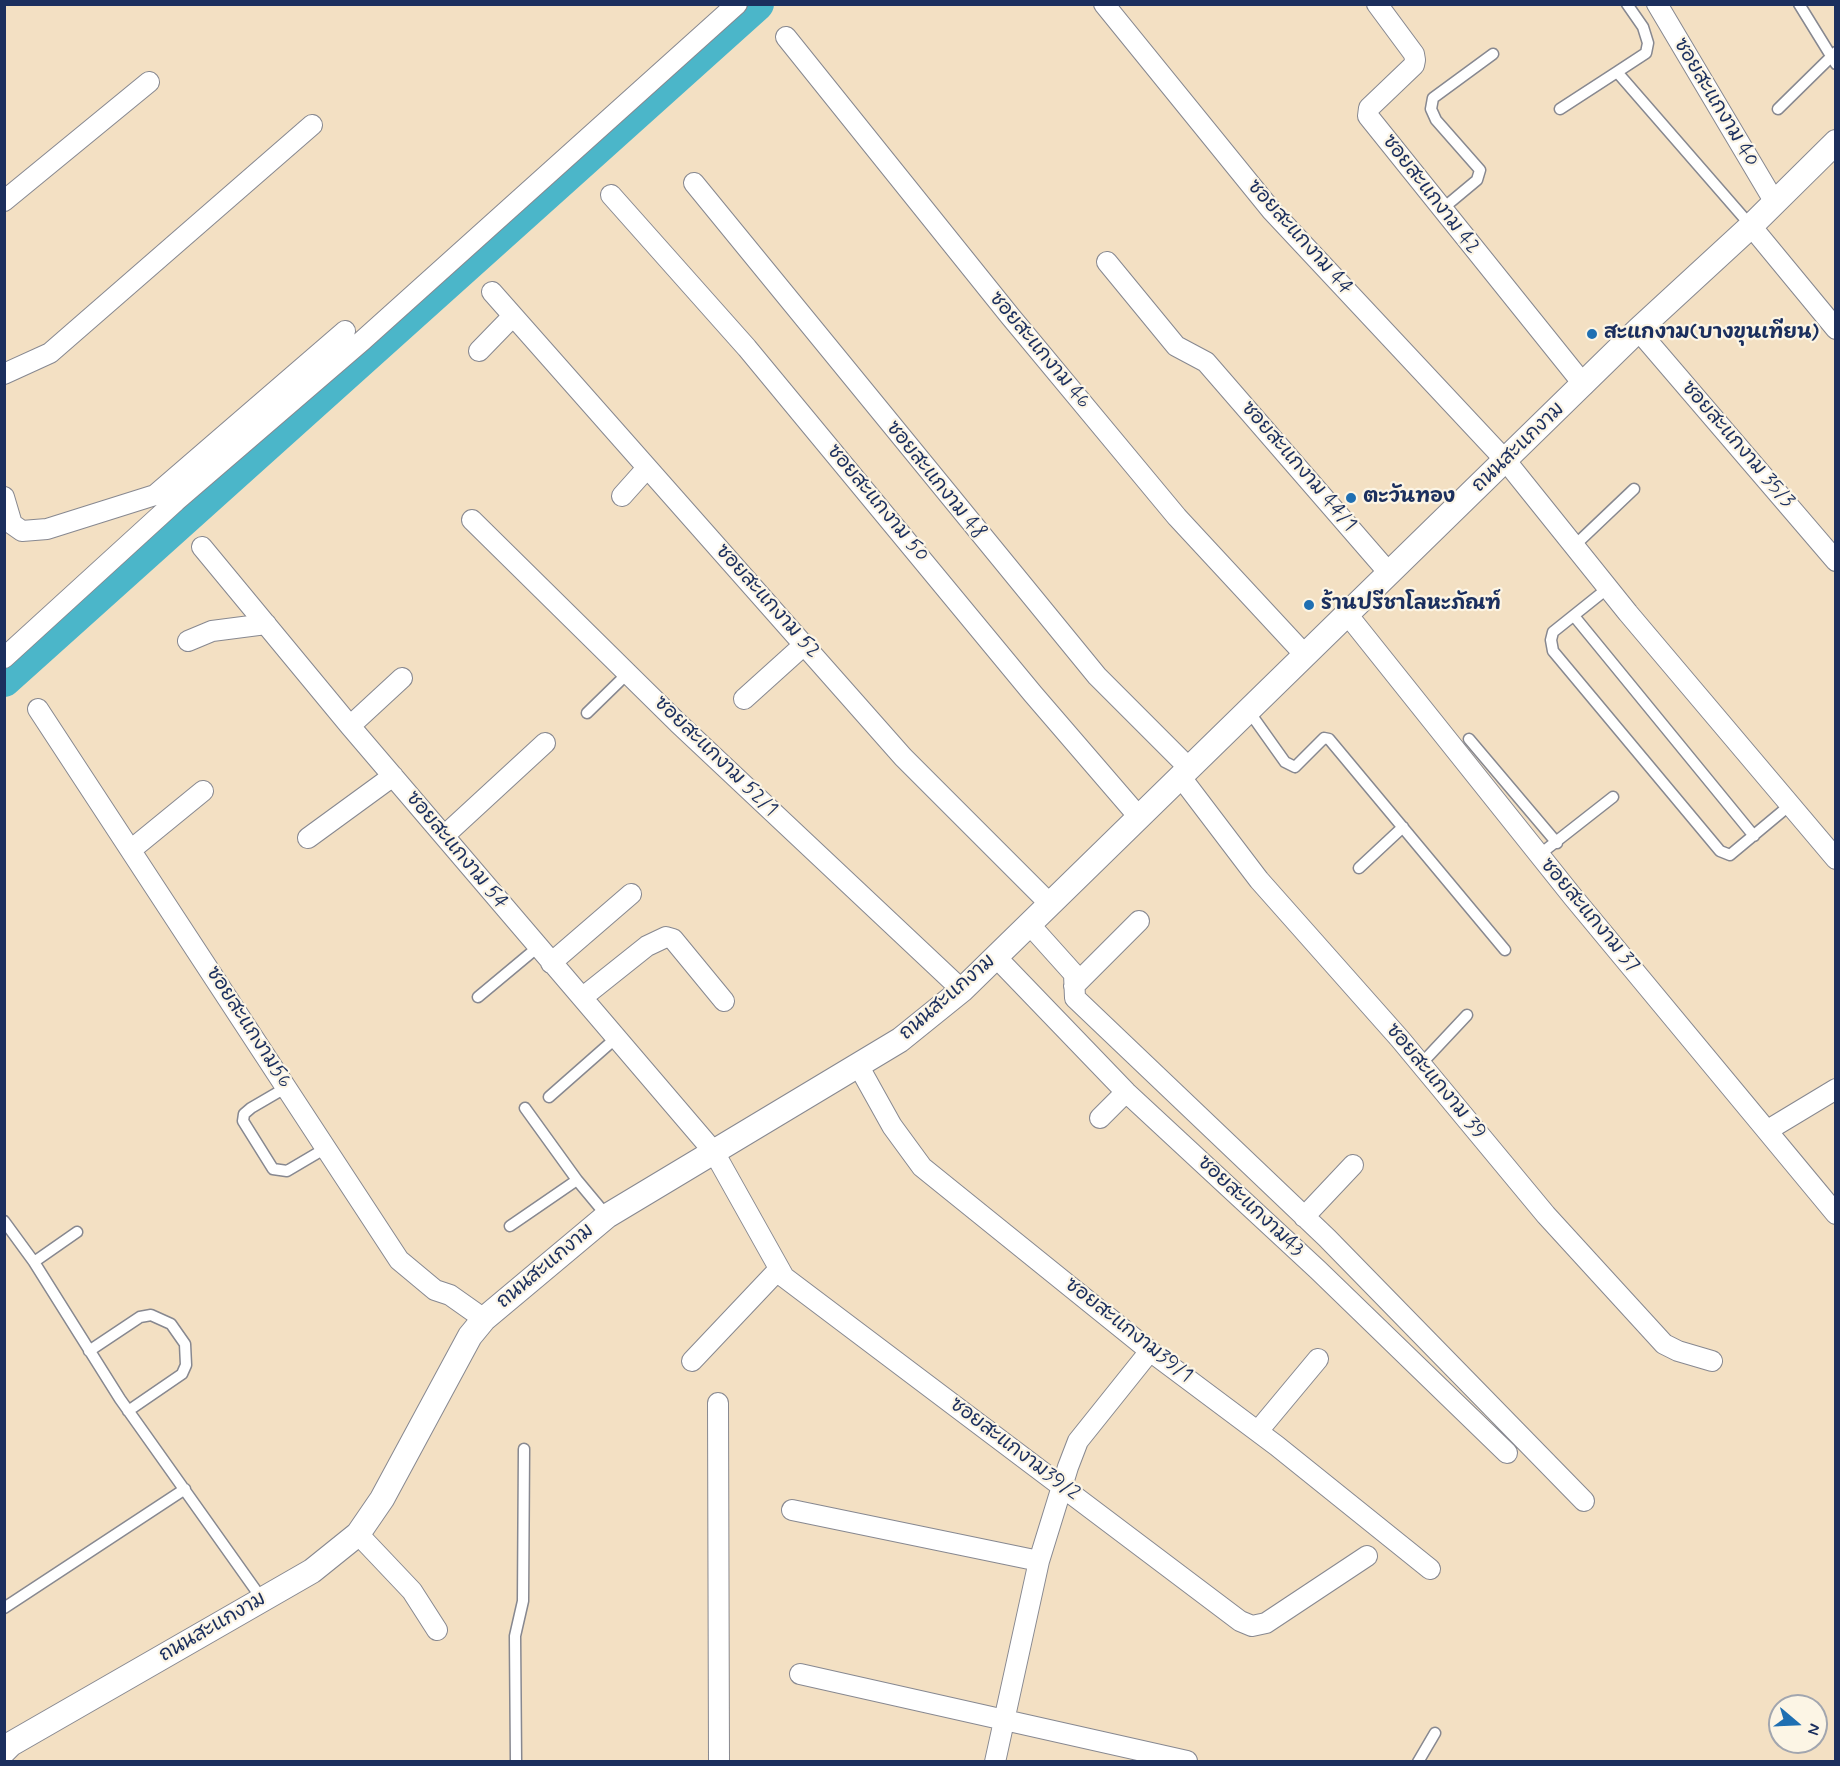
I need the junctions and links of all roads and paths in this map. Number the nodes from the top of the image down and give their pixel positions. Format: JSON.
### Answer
{"nodes":[{"id":1,"x":737,"y":4,"type":"edge"},
{"id":2,"x":1104,"y":4,"type":"edge"},
{"id":3,"x":1377,"y":4,"type":"edge"},
{"id":4,"x":1627,"y":4,"type":"edge"},
{"id":5,"x":1657,"y":4,"type":"edge"},
{"id":6,"x":1799,"y":4,"type":"edge"},
{"id":7,"x":786,"y":37,"type":"dead end"},
{"id":8,"x":1493,"y":54,"type":"dead end"},
{"id":9,"x":1834,"y":57,"type":"edge"},
{"id":10,"x":1617,"y":72,"type":"junction"},
{"id":11,"x":149,"y":82,"type":"dead end"},
{"id":12,"x":1560,"y":109,"type":"dead end"},
{"id":13,"x":1778,"y":109,"type":"dead end"},
{"id":14,"x":312,"y":125,"type":"dead end"},
{"id":15,"x":1836,"y":142,"type":"edge"},
{"id":16,"x":694,"y":183,"type":"dead end"},
{"id":17,"x":611,"y":195,"type":"dead end"},
{"id":18,"x":4,"y":201,"type":"edge"},
{"id":19,"x":1774,"y":201,"type":"junction"},
{"id":20,"x":1441,"y":210,"type":"junction"},
{"id":21,"x":1751,"y":226,"type":"junction"},
{"id":22,"x":1107,"y":262,"type":"dead end"},
{"id":23,"x":492,"y":292,"type":"dead end"},
{"id":24,"x":513,"y":316,"type":"junction"},
{"id":25,"x":1836,"y":329,"type":"edge"},
{"id":26,"x":1638,"y":330,"type":"junction"},
{"id":27,"x":345,"y":331,"type":"dead end"},
{"id":28,"x":479,"y":351,"type":"dead end"},
{"id":29,"x":4,"y":374,"type":"edge"},
{"id":30,"x":1584,"y":385,"type":"junction"},
{"id":31,"x":1506,"y":461,"type":"junction"},
{"id":32,"x":647,"y":468,"type":"junction"},
{"id":33,"x":1634,"y":489,"type":"dead end"},
{"id":34,"x":622,"y":496,"type":"dead end"},
{"id":35,"x":4,"y":497,"type":"edge"},
{"id":36,"x":472,"y":520,"type":"dead end"},
{"id":37,"x":1574,"y":546,"type":"junction"},
{"id":38,"x":202,"y":547,"type":"dead end"},
{"id":39,"x":1836,"y":561,"type":"edge"},
{"id":40,"x":1389,"y":573,"type":"junction"},
{"id":41,"x":1608,"y":588,"type":"junction"},
{"id":42,"x":1347,"y":614,"type":"junction"},
{"id":43,"x":1574,"y":616,"type":"junction"},
{"id":44,"x":266,"y":624,"type":"junction"},
{"id":45,"x":188,"y":640,"type":"dead end"},
{"id":46,"x":805,"y":644,"type":"junction"},
{"id":47,"x":1305,"y":654,"type":"junction"},
{"id":48,"x":4,"y":658,"type":"edge"},
{"id":49,"x":628,"y":673,"type":"junction"},
{"id":50,"x":402,"y":678,"type":"dead end"},
{"id":51,"x":744,"y":699,"type":"dead end"},
{"id":52,"x":38,"y":709,"type":"dead end"},
{"id":53,"x":1248,"y":710,"type":"junction"},
{"id":54,"x":587,"y":713,"type":"dead end"},
{"id":55,"x":350,"y":726,"type":"junction"},
{"id":56,"x":1469,"y":739,"type":"dead end"},
{"id":57,"x":545,"y":743,"type":"dead end"},
{"id":58,"x":1184,"y":772,"type":"junction"},
{"id":59,"x":393,"y":776,"type":"junction"},
{"id":60,"x":203,"y":791,"type":"dead end"},
{"id":61,"x":1613,"y":797,"type":"dead end"},
{"id":62,"x":1790,"y":805,"type":"junction"},
{"id":63,"x":1139,"y":817,"type":"junction"},
{"id":64,"x":1403,"y":827,"type":"junction"},
{"id":65,"x":444,"y":836,"type":"junction"},
{"id":66,"x":1754,"y":836,"type":"junction"},
{"id":67,"x":308,"y":838,"type":"dead end"},
{"id":68,"x":1557,"y":843,"type":"junction"},
{"id":69,"x":132,"y":849,"type":"junction"},
{"id":70,"x":1539,"y":855,"type":"junction"},
{"id":71,"x":1836,"y":859,"type":"edge"},
{"id":72,"x":1359,"y":868,"type":"dead end"},
{"id":73,"x":631,"y":894,"type":"dead end"},
{"id":74,"x":1050,"y":904,"type":"junction"},
{"id":75,"x":1139,"y":921,"type":"dead end"},
{"id":76,"x":1030,"y":925,"type":"junction"},
{"id":77,"x":538,"y":947,"type":"junction"},
{"id":78,"x":1505,"y":950,"type":"dead end"},
{"id":79,"x":996,"y":957,"type":"junction"},
{"id":80,"x":551,"y":963,"type":"junction"},
{"id":81,"x":1074,"y":986,"type":"junction"},
{"id":82,"x":962,"y":990,"type":"junction"},
{"id":83,"x":478,"y":997,"type":"dead end"},
{"id":84,"x":583,"y":997,"type":"junction"},
{"id":85,"x":724,"y":1001,"type":"dead end"},
{"id":86,"x":1467,"y":1015,"type":"dead end"},
{"id":87,"x":616,"y":1038,"type":"junction"},
{"id":88,"x":1421,"y":1064,"type":"junction"},
{"id":89,"x":858,"y":1065,"type":"junction"},
{"id":90,"x":287,"y":1087,"type":"junction"},
{"id":91,"x":1836,"y":1089,"type":"edge"},
{"id":92,"x":1126,"y":1092,"type":"junction"},
{"id":93,"x":549,"y":1096,"type":"dead end"},
{"id":94,"x":525,"y":1108,"type":"dead end"},
{"id":95,"x":1100,"y":1118,"type":"dead end"},
{"id":96,"x":1768,"y":1130,"type":"junction"},
{"id":97,"x":326,"y":1148,"type":"junction"},
{"id":98,"x":714,"y":1152,"type":"junction"},
{"id":99,"x":1353,"y":1165,"type":"dead end"},
{"id":100,"x":577,"y":1180,"type":"junction"},
{"id":101,"x":1836,"y":1214,"type":"edge"},
{"id":102,"x":607,"y":1216,"type":"junction"},
{"id":103,"x":1304,"y":1216,"type":"junction"},
{"id":104,"x":4,"y":1221,"type":"edge"},
{"id":105,"x":510,"y":1226,"type":"dead end"},
{"id":106,"x":77,"y":1232,"type":"dead end"},
{"id":107,"x":34,"y":1262,"type":"junction"},
{"id":108,"x":779,"y":1269,"type":"junction"},
{"id":109,"x":484,"y":1318,"type":"junction"},
{"id":110,"x":89,"y":1351,"type":"junction"},
{"id":111,"x":1150,"y":1351,"type":"junction"},
{"id":112,"x":1318,"y":1359,"type":"dead end"},
{"id":113,"x":692,"y":1361,"type":"dead end"},
{"id":114,"x":1712,"y":1361,"type":"dead end"},
{"id":115,"x":718,"y":1403,"type":"dead end"},
{"id":116,"x":128,"y":1411,"type":"junction"},
{"id":117,"x":1258,"y":1431,"type":"junction"},
{"id":118,"x":524,"y":1449,"type":"dead end"},
{"id":119,"x":1508,"y":1453,"type":"dead end"},
{"id":120,"x":1062,"y":1485,"type":"junction"},
{"id":121,"x":184,"y":1490,"type":"junction"},
{"id":122,"x":1584,"y":1501,"type":"dead end"},
{"id":123,"x":792,"y":1510,"type":"dead end"},
{"id":124,"x":358,"y":1534,"type":"junction"},
{"id":125,"x":1367,"y":1556,"type":"dead end"},
{"id":126,"x":1040,"y":1561,"type":"junction"},
{"id":127,"x":1430,"y":1569,"type":"dead end"},
{"id":128,"x":262,"y":1599,"type":"junction"},
{"id":129,"x":4,"y":1608,"type":"edge"},
{"id":130,"x":437,"y":1630,"type":"dead end"},
{"id":131,"x":800,"y":1674,"type":"dead end"},
{"id":132,"x":1005,"y":1721,"type":"junction"},
{"id":133,"x":1435,"y":1733,"type":"dead end"},
{"id":134,"x":7,"y":1742,"type":"edge"},
{"id":135,"x":516,"y":1761,"type":"edge"},
{"id":136,"x":718,"y":1761,"type":"edge"},
{"id":137,"x":995,"y":1761,"type":"edge"},
{"id":138,"x":1187,"y":1761,"type":"edge"},
{"id":139,"x":1418,"y":1761,"type":"edge"}],
"edges":[{"from":1,"to":48,"type":"street"},
{"from":2,"to":31,"type":"street","name":"ซอยสะแกงาม 44"},
{"from":3,"to":20,"type":"street","name":"ซอยสะแกงาม 42"},
{"from":4,"to":10,"type":"lane"},
{"from":5,"to":19,"type":"street","name":"ซอยสะแกงาม 40"},
{"from":6,"to":9,"type":"lane"},
{"from":7,"to":47,"type":"street","name":"ซอยสะแกงาม 46"},
{"from":8,"to":20,"type":"lane"},
{"from":9,"to":13,"type":"lane"},
{"from":10,"to":12,"type":"lane"},
{"from":10,"to":21,"type":"lane"},
{"from":11,"to":18,"type":"street"},
{"from":14,"to":29,"type":"street"},
{"from":15,"to":19,"type":"street","name":"ถนนสะแกงาม"},
{"from":16,"to":58,"type":"street","name":"ซอยสะแกงาม 48"},
{"from":17,"to":63,"type":"street","name":"ซอยสะแกงาม 50"},
{"from":19,"to":21,"type":"street","name":"ถนนสะแกงาม"},
{"from":20,"to":30,"type":"street","name":"ซอยสะแกงาม 42"},
{"from":21,"to":25,"type":"street"},
{"from":21,"to":26,"type":"street","name":"ถนนสะแกงาม"},
{"from":22,"to":40,"type":"street","name":"ซอยสะแกงาม 44/1"},
{"from":23,"to":24,"type":"street","name":"ซอยสะแกงาม 52"},
{"from":24,"to":28,"type":"street"},
{"from":24,"to":32,"type":"street","name":"ซอยสะแกงาม 52"},
{"from":26,"to":30,"type":"street","name":"ถนนสะแกงาม"},
{"from":26,"to":39,"type":"street","name":"ซอยสะแกงาม 35/3"},
{"from":27,"to":35,"type":"street"},
{"from":30,"to":31,"type":"street","name":"ถนนสะแกงาม"},
{"from":31,"to":37,"type":"street","name":"ซอยสะแกงาม 44"},
{"from":31,"to":40,"type":"street","name":"ถนนสะแกงาม"},
{"from":32,"to":34,"type":"street"},
{"from":32,"to":46,"type":"street","name":"ซอยสะแกงาม 52"},
{"from":33,"to":37,"type":"lane"},
{"from":36,"to":49,"type":"street","name":"ซอยสะแกงาม 52/1"},
{"from":37,"to":41,"type":"street","name":"ซอยสะแกงาม 44"},
{"from":38,"to":44,"type":"street","name":"ซอยสะแกงาม 54"},
{"from":40,"to":42,"type":"street","name":"ถนนสะแกงาม"},
{"from":41,"to":43,"type":"lane"},
{"from":41,"to":62,"type":"street","name":"ซอยสะแกงาม 44"},
{"from":42,"to":47,"type":"street","name":"ถนนสะแกงาม"},
{"from":42,"to":70,"type":"street","name":"ซอยสะแกงาม 37"},
{"from":43,"to":66,"type":"lane"},
{"from":43,"to":66,"type":"lane"},
{"from":44,"to":45,"type":"street"},
{"from":44,"to":55,"type":"street","name":"ซอยสะแกงาม 54"},
{"from":46,"to":51,"type":"street"},
{"from":46,"to":74,"type":"street","name":"ซอยสะแกงาม 52"},
{"from":47,"to":53,"type":"street","name":"ถนนสะแกงาม"},
{"from":49,"to":54,"type":"lane"},
{"from":49,"to":82,"type":"street","name":"ซอยสะแกงาม 52/1"},
{"from":50,"to":55,"type":"street"},
{"from":52,"to":69,"type":"street","name":"ซอยสะแกงาม56"},
{"from":53,"to":58,"type":"street","name":"ถนนสะแกงาม"},
{"from":53,"to":64,"type":"lane"},
{"from":55,"to":59,"type":"street","name":"ซอยสะแกงาม 54"},
{"from":56,"to":68,"type":"lane"},
{"from":57,"to":65,"type":"street"},
{"from":58,"to":63,"type":"street","name":"ถนนสะแกงาม"},
{"from":58,"to":88,"type":"street","name":"ซอยสะแกงาม 39"},
{"from":59,"to":65,"type":"street","name":"ซอยสะแกงาม 54"},
{"from":59,"to":67,"type":"street"},
{"from":60,"to":69,"type":"street"},
{"from":61,"to":68,"type":"lane"},
{"from":62,"to":66,"type":"lane"},
{"from":62,"to":71,"type":"street","name":"ซอยสะแกงาม 44"},
{"from":63,"to":74,"type":"street","name":"ถนนสะแกงาม"},
{"from":64,"to":72,"type":"lane"},
{"from":64,"to":78,"type":"lane"},
{"from":65,"to":77,"type":"street","name":"ซอยสะแกงาม 54"},
{"from":68,"to":70,"type":"lane"},
{"from":69,"to":90,"type":"street","name":"ซอยสะแกงาม56"},
{"from":70,"to":96,"type":"street","name":"ซอยสะแกงาม 37"},
{"from":73,"to":80,"type":"street"},
{"from":74,"to":76,"type":"street","name":"ถนนสะแกงาม"},
{"from":75,"to":81,"type":"street"},
{"from":76,"to":79,"type":"street","name":"ถนนสะแกงาม"},
{"from":76,"to":81,"type":"street"},
{"from":77,"to":80,"type":"street","name":"ซอยสะแกงาม 54"},
{"from":77,"to":83,"type":"lane"},
{"from":79,"to":82,"type":"street","name":"ถนนสะแกงาม"},
{"from":79,"to":92,"type":"street","name":"ซอยสะแกงาม43"},
{"from":80,"to":84,"type":"street","name":"ซอยสะแกงาม 54"},
{"from":81,"to":103,"type":"street"},
{"from":82,"to":89,"type":"street","name":"ถนนสะแกงาม"},
{"from":84,"to":85,"type":"street"},
{"from":84,"to":87,"type":"street","name":"ซอยสะแกงาม 54"},
{"from":86,"to":88,"type":"lane"},
{"from":87,"to":93,"type":"lane"},
{"from":87,"to":98,"type":"street","name":"ซอยสะแกงาม 54"},
{"from":88,"to":114,"type":"street","name":"ซอยสะแกงาม 39"},
{"from":89,"to":98,"type":"street","name":"ถนนสะแกงาม"},
{"from":89,"to":111,"type":"street","name":"ซอยสะแกงาม39/1"},
{"from":90,"to":97,"type":"street","name":"ซอยสะแกงาม56"},
{"from":90,"to":97,"type":"lane"},
{"from":91,"to":96,"type":"street"},
{"from":92,"to":95,"type":"street"},
{"from":92,"to":119,"type":"street","name":"ซอยสะแกงาม43"},
{"from":94,"to":100,"type":"lane"},
{"from":96,"to":101,"type":"street","name":"ซอยสะแกงาม 37"},
{"from":97,"to":109,"type":"street","name":"ซอยสะแกงาม56"},
{"from":98,"to":102,"type":"street","name":"ถนนสะแกงาม"},
{"from":98,"to":108,"type":"street","name":"ซอยสะแกงาม39/2"},
{"from":99,"to":103,"type":"street"},
{"from":100,"to":102,"type":"lane"},
{"from":100,"to":105,"type":"lane"},
{"from":102,"to":109,"type":"street","name":"ถนนสะแกงาม"},
{"from":103,"to":122,"type":"street"},
{"from":104,"to":107,"type":"lane"},
{"from":106,"to":107,"type":"lane"},
{"from":107,"to":110,"type":"lane"},
{"from":108,"to":113,"type":"street"},
{"from":108,"to":120,"type":"street","name":"ซอยสะแกงาม39/2"},
{"from":109,"to":124,"type":"street","name":"ถนนสะแกงาม"},
{"from":110,"to":116,"type":"lane"},
{"from":110,"to":116,"type":"lane"},
{"from":111,"to":117,"type":"street","name":"ซอยสะแกงาม39/1"},
{"from":111,"to":120,"type":"street"},
{"from":112,"to":117,"type":"street"},
{"from":115,"to":136,"type":"street"},
{"from":116,"to":121,"type":"lane"},
{"from":117,"to":127,"type":"street","name":"ซอยสะแกงาม39/1"},
{"from":118,"to":135,"type":"lane"},
{"from":120,"to":125,"type":"street","name":"ซอยสะแกงาม39/2"},
{"from":120,"to":126,"type":"street"},
{"from":121,"to":128,"type":"lane"},
{"from":121,"to":129,"type":"lane"},
{"from":123,"to":126,"type":"street"},
{"from":124,"to":128,"type":"street","name":"ถนนสะแกงาม"},
{"from":124,"to":130,"type":"street"},
{"from":126,"to":132,"type":"street"},
{"from":128,"to":134,"type":"street","name":"ถนนสะแกงาม"},
{"from":131,"to":132,"type":"street"},
{"from":132,"to":137,"type":"street"},
{"from":132,"to":138,"type":"street"},
{"from":133,"to":139,"type":"lane"}]}
